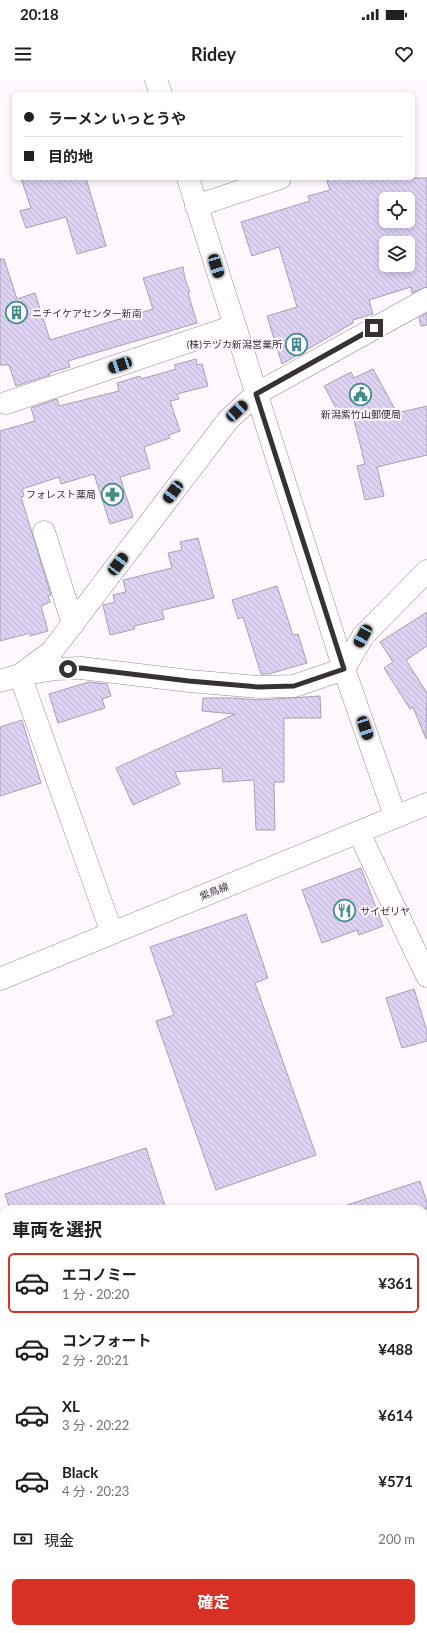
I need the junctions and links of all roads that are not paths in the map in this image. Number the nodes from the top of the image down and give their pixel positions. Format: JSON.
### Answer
{"nodes":[{"id":1,"x":156,"y":80,"type":"edge"},
{"id":2,"x":160,"y":92,"type":"edge"},
{"id":3,"x":189,"y":180,"type":"edge"},
{"id":4,"x":274,"y":180,"type":"edge"},
{"id":5,"x":196,"y":206,"type":"junction"},
{"id":6,"x":427,"y":299,"type":"edge"},
{"id":7,"x":235,"y":326,"type":"junction"},
{"id":8,"x":256,"y":394,"type":"junction"},
{"id":9,"x":6,"y":403,"type":"dead end"},
{"id":10,"x":44,"y":532,"type":"dead end"},
{"id":11,"x":427,"y":571,"type":"edge"},
{"id":12,"x":73,"y":624,"type":"junction"},
{"id":13,"x":344,"y":669,"type":"junction"},
{"id":14,"x":10,"y":678,"type":"edge"},
{"id":15,"x":427,"y":804,"type":"edge"},
{"id":16,"x":395,"y":816,"type":"junction"},
{"id":17,"x":359,"y":833,"type":"junction"},
{"id":18,"x":112,"y":932,"type":"junction"},
{"id":19,"x":427,"y":976,"type":"edge"},
{"id":20,"x":0,"y":979,"type":"edge"}],
"edges":[{"from":1,"to":2,"type":"main road"},
{"from":3,"to":5,"type":"main road"},
{"from":4,"to":5,"type":"main road"},
{"from":5,"to":7,"type":"main road"},
{"from":6,"to":8,"type":"main road"},
{"from":7,"to":8,"type":"main road"},
{"from":7,"to":9,"type":"main road"},
{"from":8,"to":12,"type":"main road"},
{"from":8,"to":13,"type":"main road"},
{"from":10,"to":12,"type":"main road"},
{"from":11,"to":13,"type":"main road"},
{"from":12,"to":14,"type":"main road"},
{"from":13,"to":14,"type":"main road"},
{"from":13,"to":16,"type":"main road"},
{"from":14,"to":18,"type":"main road"},
{"from":15,"to":16,"type":"main road","name":"紫鳥線"},
{"from":16,"to":17,"type":"main road","name":"紫鳥線"},
{"from":17,"to":18,"type":"main road","name":"紫鳥線"},
{"from":17,"to":19,"type":"main road"},
{"from":18,"to":20,"type":"main road","name":"紫鳥線"}]}
